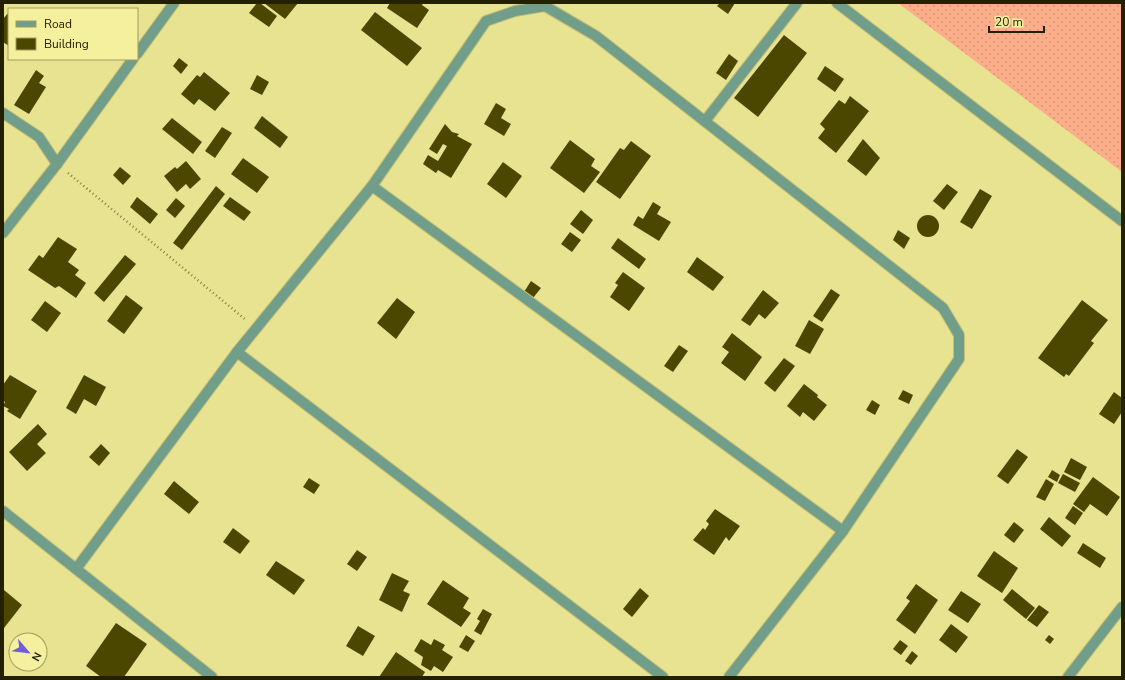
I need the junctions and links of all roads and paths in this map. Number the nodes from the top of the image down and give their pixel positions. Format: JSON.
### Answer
{"nodes":[{"id":1,"x":174,"y":3,"type":"edge"},
{"id":2,"x":797,"y":3,"type":"edge"},
{"id":3,"x":837,"y":3,"type":"edge"},
{"id":4,"x":138,"y":53,"type":"edge"},
{"id":5,"x":132,"y":60,"type":"edge"},
{"id":6,"x":3,"y":113,"type":"edge"},
{"id":7,"x":705,"y":121,"type":"junction"},
{"id":8,"x":56,"y":164,"type":"junction"},
{"id":9,"x":372,"y":186,"type":"junction"},
{"id":10,"x":1122,"y":221,"type":"edge"},
{"id":11,"x":3,"y":233,"type":"edge"},
{"id":12,"x":257,"y":328,"type":"junction"},
{"id":13,"x":238,"y":352,"type":"junction"},
{"id":14,"x":3,"y":511,"type":"edge"},
{"id":15,"x":843,"y":531,"type":"junction"},
{"id":16,"x":76,"y":569,"type":"junction"},
{"id":17,"x":1122,"y":607,"type":"edge"},
{"id":18,"x":212,"y":677,"type":"edge"},
{"id":19,"x":663,"y":677,"type":"edge"},
{"id":20,"x":729,"y":677,"type":"edge"},
{"id":21,"x":1068,"y":677,"type":"edge"}],
"edges":[{"from":1,"to":4,"type":"street"},
{"from":2,"to":7,"type":"street"},
{"from":3,"to":10,"type":"street"},
{"from":5,"to":8,"type":"street"},
{"from":6,"to":8,"type":"street"},
{"from":7,"to":9,"type":"street"},
{"from":7,"to":15,"type":"street"},
{"from":8,"to":11,"type":"street"},
{"from":8,"to":12,"type":"path"},
{"from":9,"to":12,"type":"street"},
{"from":9,"to":15,"type":"street"},
{"from":12,"to":13,"type":"street"},
{"from":13,"to":16,"type":"street"},
{"from":13,"to":19,"type":"street"},
{"from":14,"to":16,"type":"street"},
{"from":15,"to":20,"type":"street"},
{"from":16,"to":18,"type":"street"},
{"from":17,"to":21,"type":"street"}]}
